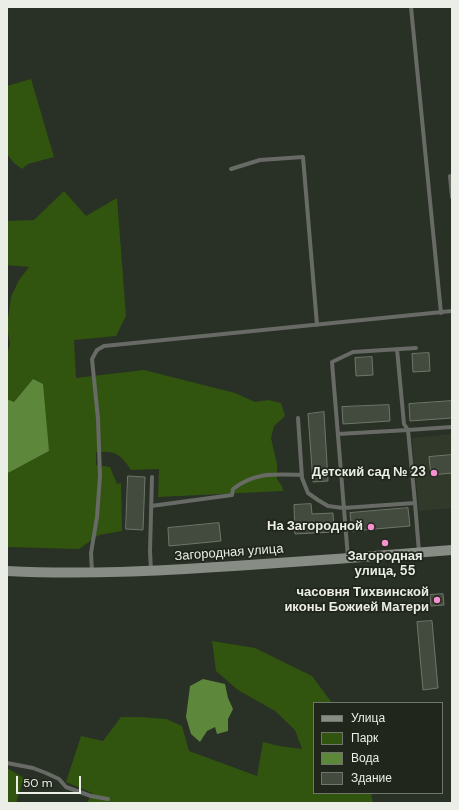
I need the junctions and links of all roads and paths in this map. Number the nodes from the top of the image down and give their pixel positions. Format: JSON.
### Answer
{"nodes":[{"id":1,"x":411,"y":7,"type":"edge"},
{"id":2,"x":231,"y":169,"type":"dead end"},
{"id":3,"x":450,"y":176,"type":"dead end"},
{"id":4,"x":452,"y":197,"type":"edge"},
{"id":5,"x":452,"y":311,"type":"edge"},
{"id":6,"x":441,"y":313,"type":"junction"},
{"id":7,"x":317,"y":325,"type":"junction"},
{"id":8,"x":416,"y":348,"type":"dead end"},
{"id":9,"x":397,"y":349,"type":"junction"},
{"id":10,"x":298,"y":418,"type":"dead end"},
{"id":11,"x":452,"y":427,"type":"edge"},
{"id":12,"x":408,"y":430,"type":"junction"},
{"id":13,"x":338,"y":434,"type":"junction"},
{"id":14,"x":302,"y":476,"type":"junction"},
{"id":15,"x":152,"y":477,"type":"dead end"},
{"id":16,"x":416,"y":503,"type":"junction"},
{"id":17,"x":151,"y":506,"type":"junction"},
{"id":18,"x":343,"y":508,"type":"junction"},
{"id":19,"x":452,"y":550,"type":"edge"},
{"id":20,"x":419,"y":552,"type":"junction"},
{"id":21,"x":348,"y":558,"type":"junction"},
{"id":22,"x":7,"y":571,"type":"edge"},
{"id":23,"x":151,"y":571,"type":"junction"},
{"id":24,"x":92,"y":572,"type":"junction"},
{"id":25,"x":7,"y":763,"type":"edge"},
{"id":26,"x":108,"y":799,"type":"dead end"}],
"edges":[{"from":1,"to":6,"type":"lane"},
{"from":2,"to":7,"type":"lane"},
{"from":3,"to":4,"type":"lane"},
{"from":5,"to":6,"type":"lane"},
{"from":6,"to":7,"type":"lane"},
{"from":7,"to":24,"type":"lane"},
{"from":8,"to":9,"type":"lane"},
{"from":9,"to":12,"type":"lane"},
{"from":9,"to":13,"type":"lane"},
{"from":10,"to":14,"type":"lane"},
{"from":11,"to":12,"type":"lane"},
{"from":12,"to":13,"type":"lane"},
{"from":12,"to":16,"type":"lane"},
{"from":13,"to":18,"type":"lane"},
{"from":14,"to":17,"type":"lane"},
{"from":14,"to":18,"type":"lane"},
{"from":15,"to":17,"type":"lane"},
{"from":16,"to":18,"type":"lane"},
{"from":16,"to":20,"type":"lane"},
{"from":17,"to":23,"type":"lane"},
{"from":18,"to":21,"type":"lane"},
{"from":19,"to":20,"type":"main road","name":"Загородная улица"},
{"from":20,"to":21,"type":"main road","name":"Загородная улица"},
{"from":21,"to":23,"type":"main road","name":"Загородная улица"},
{"from":22,"to":24,"type":"main road","name":"Загородная улица"},
{"from":23,"to":24,"type":"main road","name":"Загородная улица"},
{"from":25,"to":26,"type":"lane"}]}
